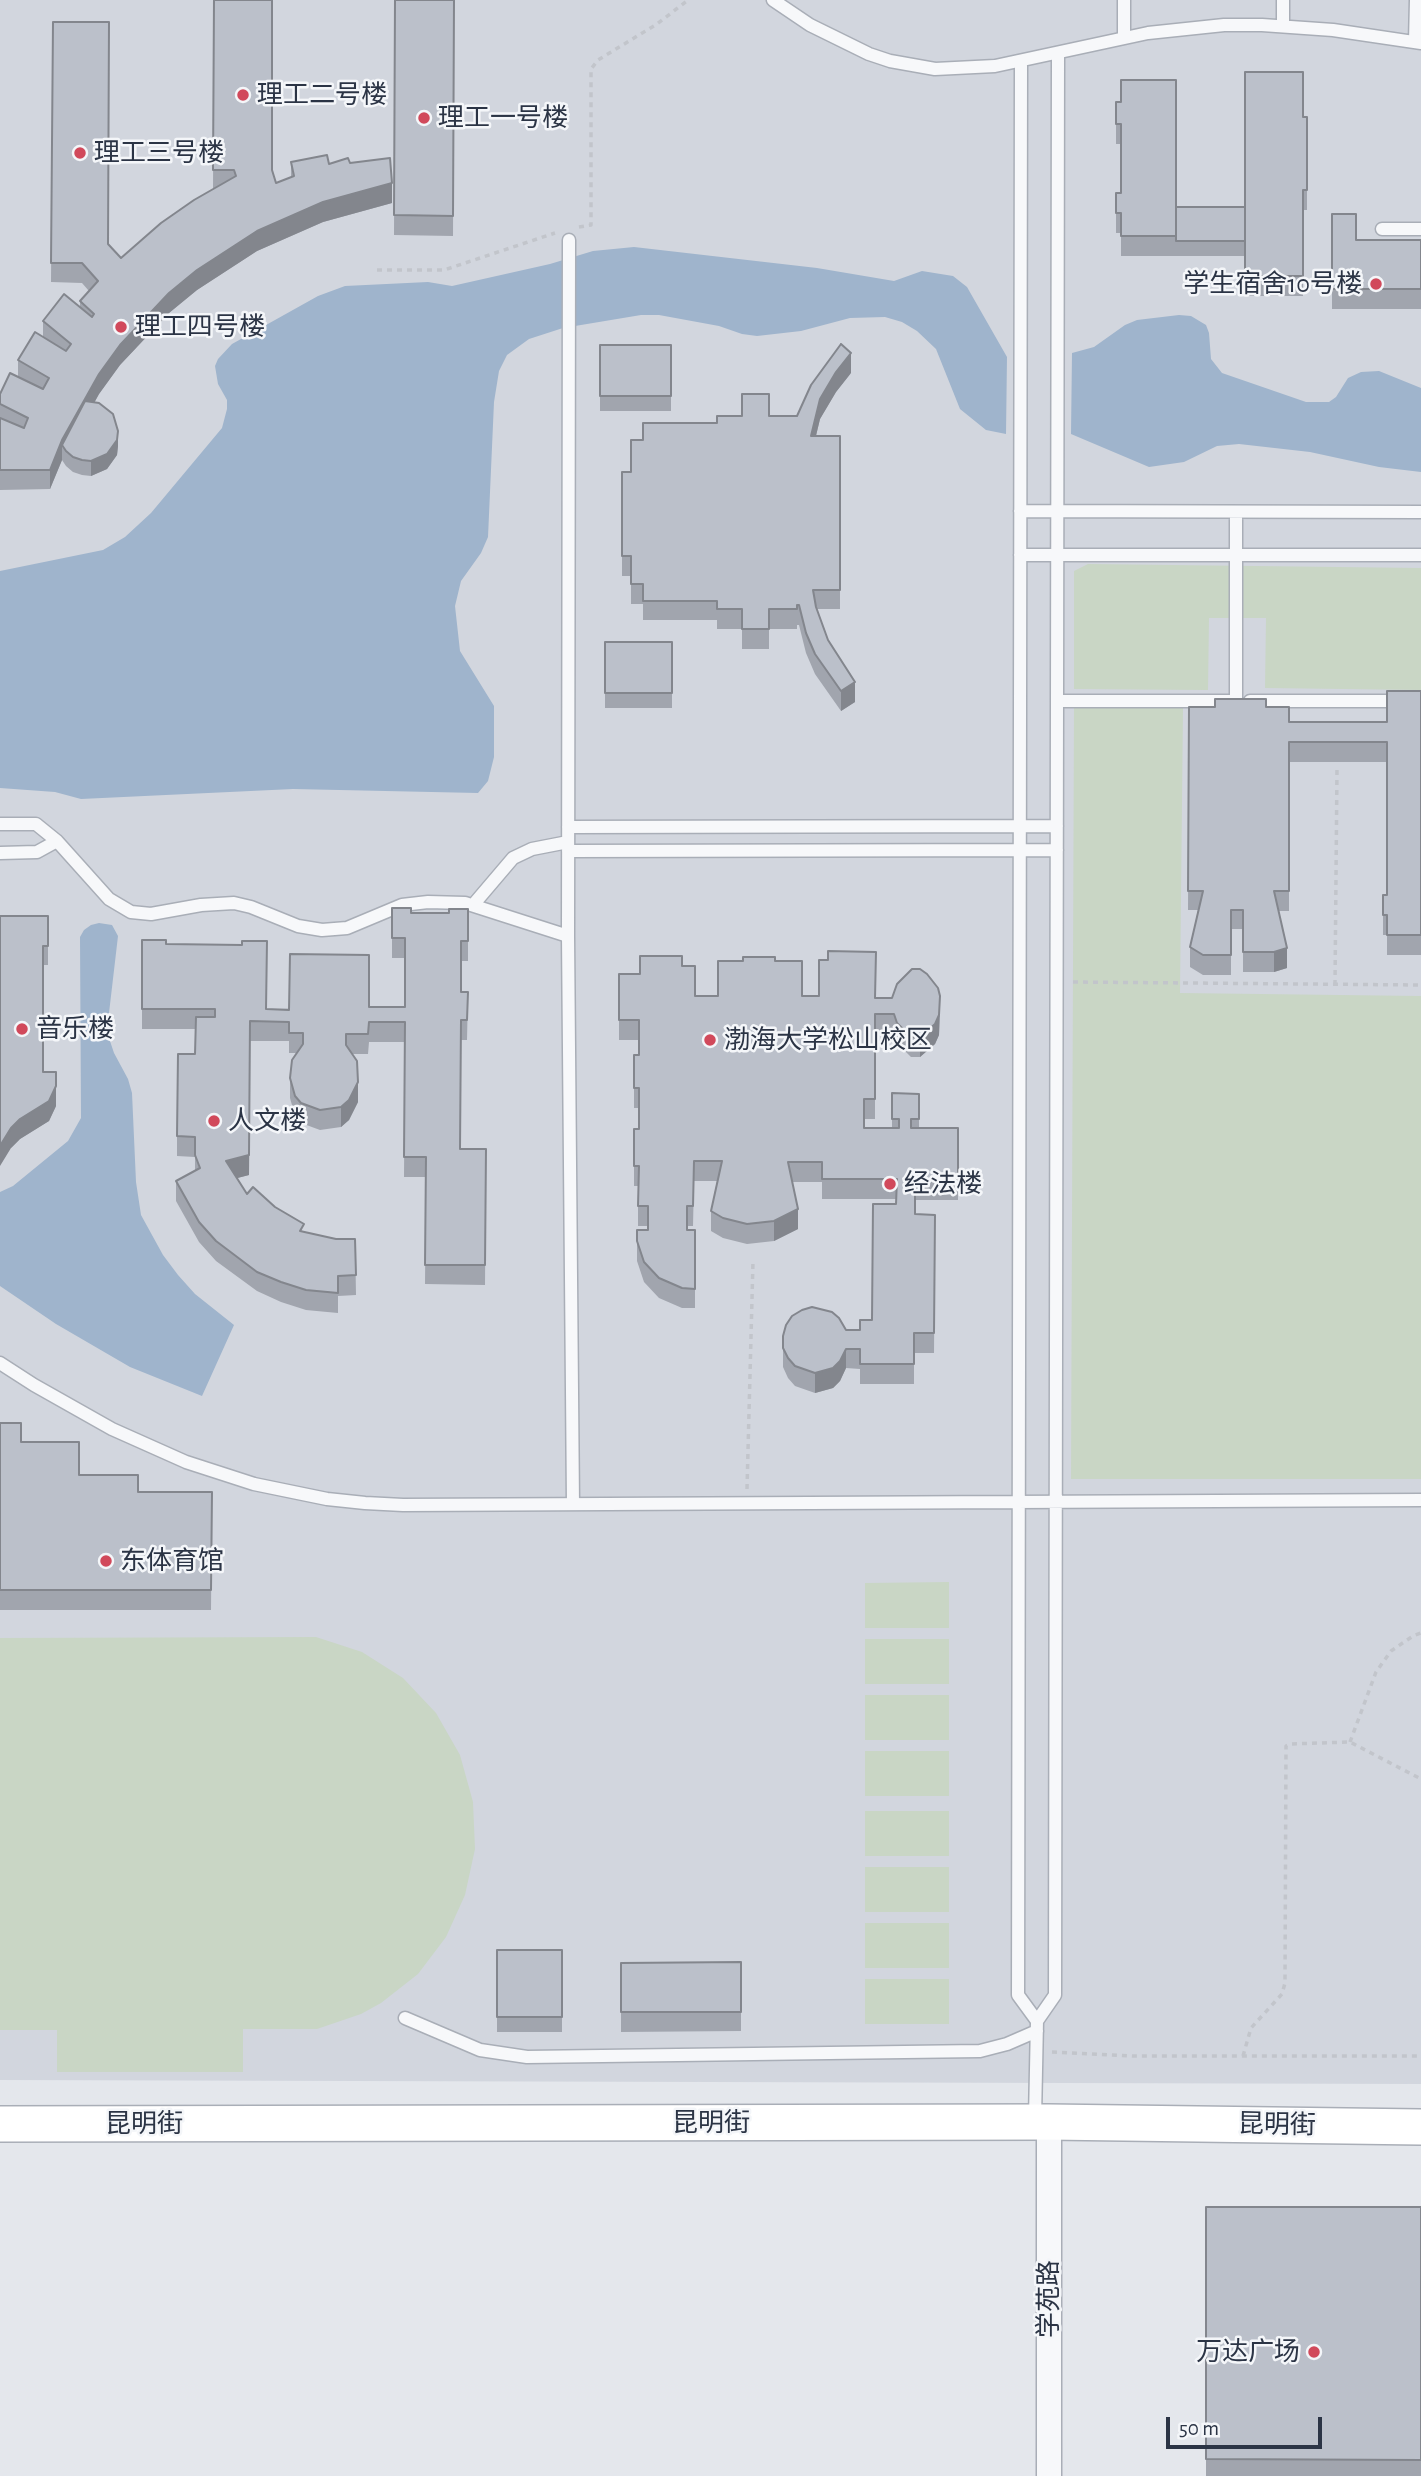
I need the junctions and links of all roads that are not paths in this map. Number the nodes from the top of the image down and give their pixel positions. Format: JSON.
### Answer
{"nodes":[{"id":1,"x":773,"y":0,"type":"edge"},
{"id":2,"x":1124,"y":0,"type":"edge"},
{"id":3,"x":1283,"y":0,"type":"edge"},
{"id":4,"x":1416,"y":0,"type":"edge"},
{"id":5,"x":791,"y":6,"type":"edge"},
{"id":6,"x":1283,"y":26,"type":"junction"},
{"id":7,"x":1124,"y":37,"type":"junction"},
{"id":8,"x":1418,"y":43,"type":"edge"},
{"id":9,"x":1058,"y":53,"type":"junction"},
{"id":10,"x":1021,"y":62,"type":"junction"},
{"id":11,"x":1382,"y":229,"type":"dead end"},
{"id":12,"x":1421,"y":229,"type":"edge"},
{"id":13,"x":568,"y":234,"type":"road end"},
{"id":14,"x":1020,"y":511,"type":"junction"},
{"id":15,"x":1057,"y":511,"type":"junction"},
{"id":16,"x":1236,"y":512,"type":"junction"},
{"id":17,"x":1421,"y":512,"type":"edge"},
{"id":18,"x":1020,"y":555,"type":"junction"},
{"id":19,"x":1057,"y":555,"type":"junction"},
{"id":20,"x":1236,"y":555,"type":"junction"},
{"id":21,"x":1421,"y":555,"type":"edge"},
{"id":22,"x":1057,"y":701,"type":"junction"},
{"id":23,"x":1236,"y":701,"type":"junction"},
{"id":24,"x":1421,"y":701,"type":"edge"},
{"id":25,"x":0,"y":824,"type":"edge"},
{"id":26,"x":1019,"y":826,"type":"junction"},
{"id":27,"x":1057,"y":826,"type":"junction"},
{"id":28,"x":568,"y":827,"type":"junction"},
{"id":29,"x":57,"y":841,"type":"junction"},
{"id":30,"x":568,"y":846,"type":"junction"},
{"id":31,"x":1019,"y":850,"type":"junction"},
{"id":32,"x":1057,"y":850,"type":"junction"},
{"id":33,"x":0,"y":853,"type":"edge"},
{"id":34,"x":473,"y":905,"type":"junction"},
{"id":35,"x":568,"y":936,"type":"junction"},
{"id":36,"x":0,"y":1363,"type":"edge"},
{"id":37,"x":1421,"y":1500,"type":"edge"},
{"id":38,"x":1019,"y":1502,"type":"junction"},
{"id":39,"x":1056,"y":1502,"type":"junction"},
{"id":40,"x":573,"y":1504,"type":"junction"},
{"id":41,"x":405,"y":2018,"type":"dead end"},
{"id":42,"x":1037,"y":2026,"type":"junction"},
{"id":43,"x":1042,"y":2122,"type":"junction"},
{"id":44,"x":0,"y":2124,"type":"edge"},
{"id":45,"x":1421,"y":2127,"type":"edge"},
{"id":46,"x":1049,"y":2476,"type":"edge"}],
"edges":[{"from":1,"to":5,"type":"lane"},
{"from":2,"to":7,"type":"lane"},
{"from":3,"to":6,"type":"lane"},
{"from":4,"to":8,"type":"lane"},
{"from":5,"to":10,"type":"lane"},
{"from":6,"to":7,"type":"lane"},
{"from":6,"to":8,"type":"lane"},
{"from":7,"to":9,"type":"lane"},
{"from":9,"to":10,"type":"lane"},
{"from":9,"to":15,"type":"lane"},
{"from":10,"to":14,"type":"lane"},
{"from":11,"to":12,"type":"lane"},
{"from":13,"to":28,"type":"lane"},
{"from":14,"to":15,"type":"lane"},
{"from":14,"to":18,"type":"lane"},
{"from":15,"to":16,"type":"lane"},
{"from":15,"to":19,"type":"lane"},
{"from":16,"to":17,"type":"lane"},
{"from":16,"to":20,"type":"lane"},
{"from":18,"to":19,"type":"lane"},
{"from":18,"to":26,"type":"lane"},
{"from":19,"to":20,"type":"lane"},
{"from":19,"to":22,"type":"lane"},
{"from":20,"to":21,"type":"lane"},
{"from":20,"to":23,"type":"lane"},
{"from":22,"to":23,"type":"lane"},
{"from":22,"to":27,"type":"lane"},
{"from":23,"to":24,"type":"lane"},
{"from":25,"to":29,"type":"lane"},
{"from":26,"to":27,"type":"lane"},
{"from":26,"to":28,"type":"lane"},
{"from":26,"to":31,"type":"lane"},
{"from":27,"to":32,"type":"lane"},
{"from":28,"to":30,"type":"lane"},
{"from":29,"to":33,"type":"lane"},
{"from":29,"to":34,"type":"lane"},
{"from":30,"to":31,"type":"lane"},
{"from":30,"to":34,"type":"lane"},
{"from":30,"to":35,"type":"lane"},
{"from":31,"to":32,"type":"lane"},
{"from":31,"to":38,"type":"lane"},
{"from":32,"to":39,"type":"lane"},
{"from":34,"to":35,"type":"lane"},
{"from":35,"to":40,"type":"lane"},
{"from":36,"to":40,"type":"lane"},
{"from":37,"to":39,"type":"lane"},
{"from":38,"to":39,"type":"lane"},
{"from":38,"to":40,"type":"lane"},
{"from":38,"to":42,"type":"lane"},
{"from":39,"to":42,"type":"lane"},
{"from":41,"to":42,"type":"lane"},
{"from":42,"to":43,"type":"lane"},
{"from":43,"to":44,"type":"street","name":"昆明街"},
{"from":43,"to":45,"type":"street","name":"昆明街"},
{"from":43,"to":46,"type":"street","name":"学苑路"}]}
